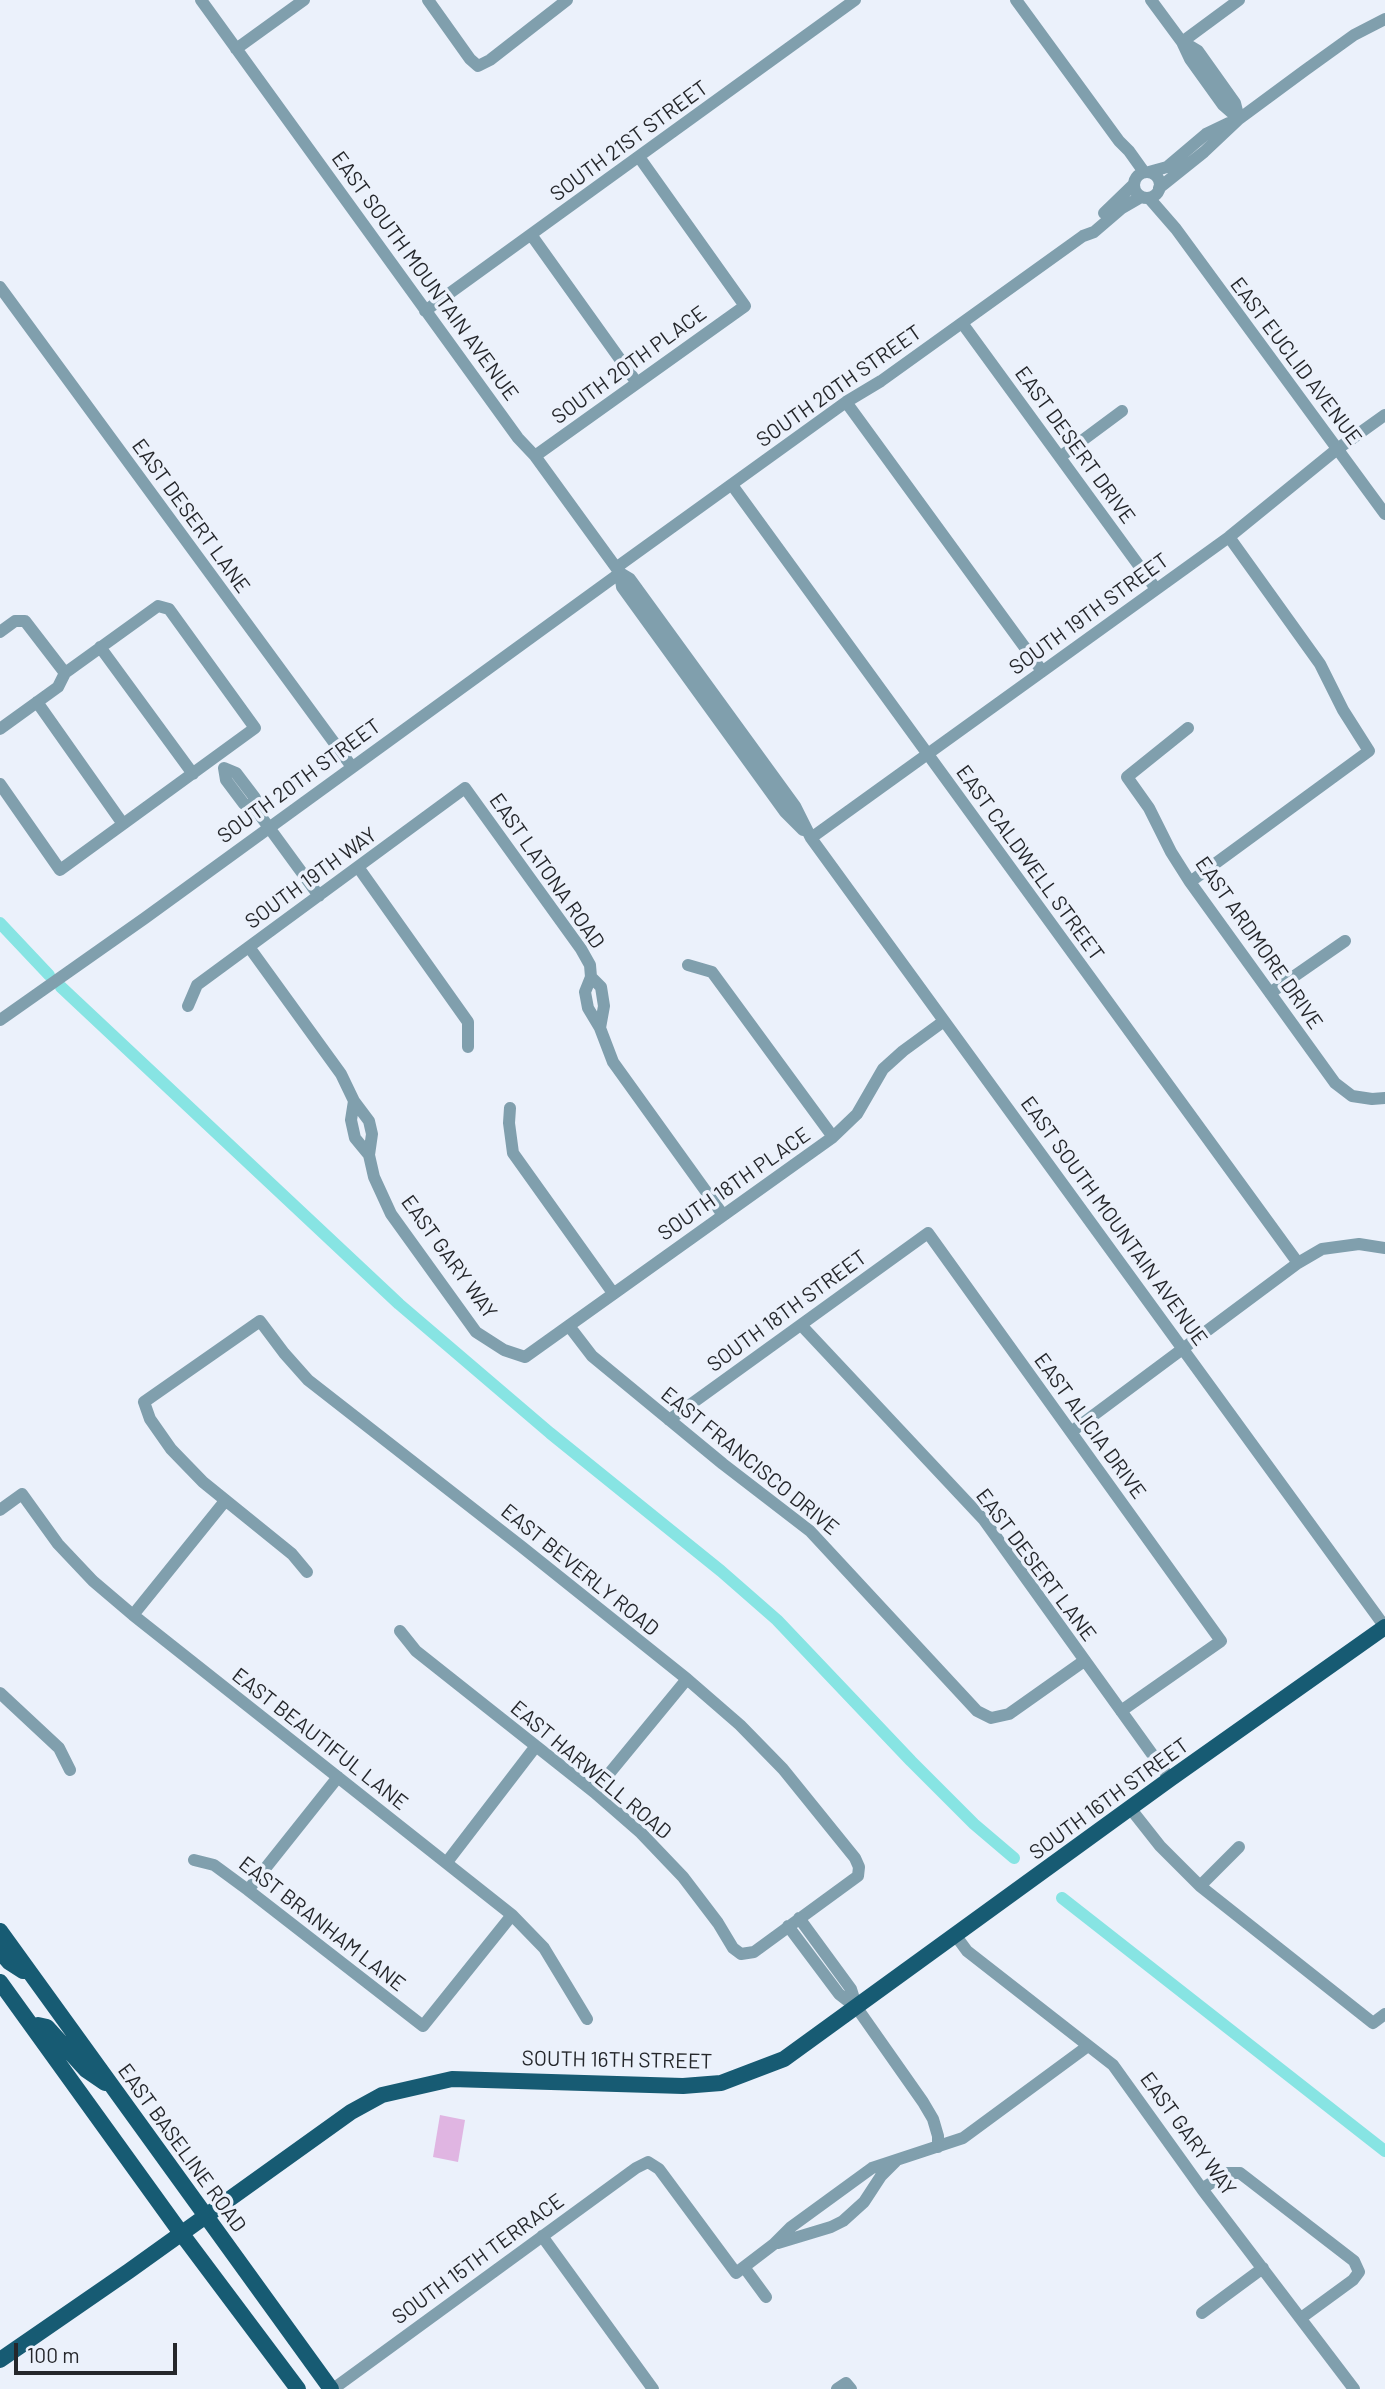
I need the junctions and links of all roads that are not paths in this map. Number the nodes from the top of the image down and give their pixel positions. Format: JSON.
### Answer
{"nodes":[{"id":1,"x":201,"y":0,"type":"edge"},
{"id":2,"x":304,"y":0,"type":"edge"},
{"id":3,"x":428,"y":0,"type":"edge"},
{"id":4,"x":567,"y":0,"type":"edge"},
{"id":5,"x":855,"y":0,"type":"edge"},
{"id":6,"x":1016,"y":0,"type":"edge"},
{"id":7,"x":1151,"y":0,"type":"edge"},
{"id":8,"x":1239,"y":0,"type":"edge"},
{"id":9,"x":1385,"y":19,"type":"edge"},
{"id":10,"x":1182,"y":42,"type":"junction"},
{"id":11,"x":236,"y":48,"type":"junction"},
{"id":12,"x":1239,"y":119,"type":"junction"},
{"id":13,"x":639,"y":157,"type":"junction"},
{"id":14,"x":1141,"y":177,"type":"junction"},
{"id":15,"x":1152,"y":193,"type":"junction"},
{"id":16,"x":532,"y":236,"type":"junction"},
{"id":17,"x":1083,"y":236,"type":"junction"},
{"id":18,"x":0,"y":287,"type":"edge"},
{"id":19,"x":425,"y":311,"type":"junction"},
{"id":20,"x":962,"y":323,"type":"junction"},
{"id":21,"x":637,"y":383,"type":"junction"},
{"id":22,"x":846,"y":402,"type":"junction"},
{"id":23,"x":1122,"y":411,"type":"dead end"},
{"id":24,"x":1385,"y":415,"type":"edge"},
{"id":25,"x":1336,"y":450,"type":"junction"},
{"id":26,"x":536,"y":456,"type":"junction"},
{"id":27,"x":1060,"y":457,"type":"junction"},
{"id":28,"x":732,"y":485,"type":"junction"},
{"id":29,"x":1385,"y":514,"type":"edge"},
{"id":30,"x":1229,"y":537,"type":"junction"},
{"id":31,"x":619,"y":570,"type":"junction"},
{"id":32,"x":1156,"y":589,"type":"junction"},
{"id":33,"x":0,"y":632,"type":"edge"},
{"id":34,"x":100,"y":647,"type":"junction"},
{"id":35,"x":1042,"y":671,"type":"junction"},
{"id":36,"x":65,"y":673,"type":"junction"},
{"id":37,"x":37,"y":702,"type":"junction"},
{"id":38,"x":1188,"y":728,"type":"dead end"},
{"id":39,"x":0,"y":729,"type":"edge"},
{"id":40,"x":927,"y":755,"type":"junction"},
{"id":41,"x":220,"y":762,"type":"junction"},
{"id":42,"x":352,"y":767,"type":"junction"},
{"id":43,"x":193,"y":774,"type":"junction"},
{"id":44,"x":0,"y":784,"type":"edge"},
{"id":45,"x":465,"y":788,"type":"joint"},
{"id":46,"x":123,"y":824,"type":"junction"},
{"id":47,"x":269,"y":827,"type":"junction"},
{"id":48,"x":811,"y":838,"type":"junction"},
{"id":49,"x":358,"y":867,"type":"junction"},
{"id":50,"x":1190,"y":882,"type":"junction"},
{"id":51,"x":319,"y":895,"type":"junction"},
{"id":52,"x":1345,"y":941,"type":"dead end"},
{"id":53,"x":249,"y":947,"type":"junction"},
{"id":54,"x":688,"y":965,"type":"dead end"},
{"id":55,"x":1270,"y":993,"type":"junction"},
{"id":56,"x":188,"y":1006,"type":"dead end"},
{"id":57,"x":0,"y":1020,"type":"edge"},
{"id":58,"x":944,"y":1021,"type":"junction"},
{"id":59,"x":468,"y":1047,"type":"dead end"},
{"id":60,"x":1385,"y":1098,"type":"edge"},
{"id":61,"x":510,"y":1108,"type":"dead end"},
{"id":62,"x":833,"y":1136,"type":"junction"},
{"id":63,"x":723,"y":1215,"type":"junction"},
{"id":64,"x":928,"y":1233,"type":"joint"},
{"id":65,"x":1385,"y":1248,"type":"edge"},
{"id":66,"x":1298,"y":1264,"type":"junction"},
{"id":67,"x":613,"y":1293,"type":"junction"},
{"id":68,"x":801,"y":1325,"type":"junction"},
{"id":69,"x":569,"y":1326,"type":"junction"},
{"id":70,"x":1184,"y":1350,"type":"junction"},
{"id":71,"x":525,"y":1357,"type":"joint"},
{"id":72,"x":669,"y":1420,"type":"junction"},
{"id":73,"x":1071,"y":1432,"type":"junction"},
{"id":74,"x":225,"y":1502,"type":"junction"},
{"id":75,"x":0,"y":1510,"type":"edge"},
{"id":76,"x":307,"y":1572,"type":"dead end"},
{"id":77,"x":133,"y":1615,"type":"junction"},
{"id":78,"x":1385,"y":1627,"type":"edge"},
{"id":79,"x":401,"y":1631,"type":"dead end"},
{"id":80,"x":1084,"y":1661,"type":"junction"},
{"id":81,"x":687,"y":1679,"type":"junction"},
{"id":82,"x":0,"y":1693,"type":"edge"},
{"id":83,"x":1121,"y":1711,"type":"junction"},
{"id":84,"x":536,"y":1746,"type":"junction"},
{"id":85,"x":70,"y":1770,"type":"dead end"},
{"id":86,"x":338,"y":1777,"type":"junction"},
{"id":87,"x":1170,"y":1779,"type":"junction"},
{"id":88,"x":594,"y":1792,"type":"junction"},
{"id":89,"x":1130,"y":1808,"type":"junction"},
{"id":90,"x":1239,"y":1847,"type":"dead end"},
{"id":91,"x":194,"y":1860,"type":"dead end"},
{"id":92,"x":447,"y":1862,"type":"junction"},
{"id":93,"x":1200,"y":1886,"type":"junction"},
{"id":94,"x":248,"y":1890,"type":"junction"},
{"id":95,"x":512,"y":1914,"type":"junction"},
{"id":96,"x":794,"y":1922,"type":"junction"},
{"id":97,"x":0,"y":1931,"type":"edge"},
{"id":98,"x":956,"y":1936,"type":"junction"},
{"id":99,"x":0,"y":1951,"type":"edge"},
{"id":100,"x":33,"y":1978,"type":"junction"},
{"id":101,"x":0,"y":1982,"type":"edge"},
{"id":102,"x":857,"y":2008,"type":"junction"},
{"id":103,"x":1385,"y":2014,"type":"edge"},
{"id":104,"x":587,"y":2019,"type":"dead end"},
{"id":105,"x":33,"y":2027,"type":"junction"},
{"id":106,"x":1088,"y":2046,"type":"junction"},
{"id":107,"x":113,"y":2088,"type":"junction"},
{"id":108,"x":938,"y":2147,"type":"junction"},
{"id":109,"x":897,"y":2160,"type":"junction"},
{"id":110,"x":1202,"y":2189,"type":"junction"},
{"id":111,"x":205,"y":2216,"type":"junction"},
{"id":112,"x":181,"y":2234,"type":"junction"},
{"id":113,"x":542,"y":2236,"type":"junction"},
{"id":114,"x":774,"y":2244,"type":"junction"},
{"id":115,"x":1263,"y":2268,"type":"junction"},
{"id":116,"x":740,"y":2270,"type":"junction"},
{"id":117,"x":766,"y":2297,"type":"dead end"},
{"id":118,"x":1202,"y":2313,"type":"dead end"},
{"id":119,"x":1301,"y":2318,"type":"junction"},
{"id":120,"x":0,"y":2360,"type":"edge"},
{"id":121,"x":298,"y":2389,"type":"edge"},
{"id":122,"x":332,"y":2389,"type":"edge"},
{"id":123,"x":653,"y":2389,"type":"edge"},
{"id":124,"x":1354,"y":2389,"type":"edge"}],
"edges":[{"from":1,"to":11,"type":"street","name":"EAST SOUTH MOUNTAIN AVENUE"},
{"from":2,"to":11,"type":"street"},
{"from":3,"to":4,"type":"street"},
{"from":5,"to":13,"type":"street","name":"SOUTH 21ST STREET"},
{"from":6,"to":14,"type":"street"},
{"from":7,"to":10,"type":"street"},
{"from":8,"to":10,"type":"street"},
{"from":9,"to":12,"type":"street","name":"SOUTH 20TH STREET"},
{"from":10,"to":12,"type":"street"},
{"from":11,"to":19,"type":"street","name":"EAST SOUTH MOUNTAIN AVENUE"},
{"from":12,"to":14,"type":"street","name":"SOUTH 20TH STREET"},
{"from":12,"to":15,"type":"street","name":"SOUTH 20TH STREET"},
{"from":13,"to":16,"type":"street","name":"SOUTH 21ST STREET"},
{"from":13,"to":21,"type":"street","name":"SOUTH 20TH PLACE"},
{"from":14,"to":15,"type":"street"},
{"from":14,"to":15,"type":"street"},
{"from":14,"to":17,"type":"street","name":"SOUTH 20TH STREET"},
{"from":15,"to":17,"type":"street","name":"SOUTH 20TH STREET"},
{"from":15,"to":25,"type":"street","name":"EAST EUCLID AVENUE"},
{"from":16,"to":19,"type":"street","name":"SOUTH 21ST STREET"},
{"from":16,"to":21,"type":"street"},
{"from":17,"to":20,"type":"street","name":"SOUTH 20TH STREET"},
{"from":18,"to":42,"type":"street","name":"EAST DESERT LANE"},
{"from":19,"to":26,"type":"street","name":"EAST SOUTH MOUNTAIN AVENUE"},
{"from":20,"to":22,"type":"street","name":"SOUTH 20TH STREET"},
{"from":20,"to":27,"type":"street","name":"EAST DESERT DRIVE"},
{"from":21,"to":26,"type":"street","name":"SOUTH 20TH PLACE"},
{"from":22,"to":28,"type":"street","name":"SOUTH 20TH STREET"},
{"from":22,"to":35,"type":"street"},
{"from":23,"to":27,"type":"street"},
{"from":24,"to":25,"type":"street","name":"SOUTH 19TH STREET"},
{"from":25,"to":29,"type":"street","name":"EAST EUCLID AVENUE"},
{"from":25,"to":30,"type":"street","name":"SOUTH 19TH STREET"},
{"from":26,"to":31,"type":"street","name":"EAST SOUTH MOUNTAIN AVENUE"},
{"from":27,"to":32,"type":"street","name":"EAST DESERT DRIVE"},
{"from":28,"to":31,"type":"street","name":"SOUTH 20TH STREET"},
{"from":28,"to":40,"type":"street","name":"EAST CALDWELL STREET"},
{"from":30,"to":32,"type":"street","name":"SOUTH 19TH STREET"},
{"from":30,"to":50,"type":"street"},
{"from":31,"to":42,"type":"street","name":"SOUTH 20TH STREET"},
{"from":31,"to":48,"type":"street","name":"EAST SOUTH MOUNTAIN AVENUE"},
{"from":32,"to":35,"type":"street","name":"SOUTH 19TH STREET"},
{"from":33,"to":36,"type":"street"},
{"from":34,"to":36,"type":"street"},
{"from":34,"to":41,"type":"street"},
{"from":34,"to":43,"type":"street"},
{"from":35,"to":40,"type":"street","name":"SOUTH 19TH STREET"},
{"from":36,"to":37,"type":"street"},
{"from":37,"to":39,"type":"street"},
{"from":37,"to":46,"type":"street"},
{"from":38,"to":50,"type":"street","name":"EAST ARDMORE DRIVE"},
{"from":40,"to":48,"type":"street","name":"SOUTH 19TH STREET"},
{"from":40,"to":66,"type":"street","name":"EAST CALDWELL STREET"},
{"from":41,"to":43,"type":"street"},
{"from":41,"to":47,"type":"street"},
{"from":42,"to":47,"type":"street","name":"SOUTH 20TH STREET"},
{"from":43,"to":46,"type":"street"},
{"from":44,"to":46,"type":"street"},
{"from":45,"to":49,"type":"street","name":"SOUTH 19TH WAY"},
{"from":45,"to":63,"type":"street","name":"EAST LATONA ROAD"},
{"from":47,"to":51,"type":"street"},
{"from":47,"to":57,"type":"street","name":"SOUTH 20TH STREET"},
{"from":48,"to":58,"type":"street","name":"EAST SOUTH MOUNTAIN AVENUE"},
{"from":49,"to":51,"type":"street","name":"SOUTH 19TH WAY"},
{"from":49,"to":59,"type":"street"},
{"from":50,"to":55,"type":"street","name":"EAST ARDMORE DRIVE"},
{"from":51,"to":53,"type":"street","name":"SOUTH 19TH WAY"},
{"from":52,"to":55,"type":"street"},
{"from":53,"to":56,"type":"street","name":"SOUTH 19TH WAY"},
{"from":53,"to":71,"type":"street","name":"EAST GARY WAY"},
{"from":54,"to":62,"type":"street"},
{"from":55,"to":60,"type":"street","name":"EAST ARDMORE DRIVE"},
{"from":58,"to":62,"type":"street","name":"SOUTH 18TH PLACE"},
{"from":58,"to":70,"type":"street","name":"EAST SOUTH MOUNTAIN AVENUE"},
{"from":61,"to":67,"type":"street"},
{"from":62,"to":63,"type":"street","name":"SOUTH 18TH PLACE"},
{"from":63,"to":67,"type":"street","name":"SOUTH 18TH PLACE"},
{"from":64,"to":68,"type":"street","name":"SOUTH 18TH STREET"},
{"from":64,"to":73,"type":"street","name":"EAST ALICIA DRIVE"},
{"from":65,"to":66,"type":"street"},
{"from":66,"to":70,"type":"street"},
{"from":67,"to":69,"type":"street","name":"SOUTH 18TH PLACE"},
{"from":68,"to":72,"type":"street","name":"SOUTH 18TH STREET"},
{"from":68,"to":80,"type":"street","name":"EAST DESERT LANE"},
{"from":69,"to":71,"type":"street","name":"SOUTH 18TH PLACE"},
{"from":69,"to":72,"type":"street","name":"EAST FRANCISCO DRIVE"},
{"from":70,"to":73,"type":"street"},
{"from":70,"to":78,"type":"street","name":"EAST SOUTH MOUNTAIN AVENUE"},
{"from":72,"to":80,"type":"street","name":"EAST FRANCISCO DRIVE"},
{"from":73,"to":83,"type":"street","name":"EAST ALICIA DRIVE"},
{"from":74,"to":76,"type":"street"},
{"from":74,"to":77,"type":"street"},
{"from":74,"to":81,"type":"street","name":"EAST BEVERLY ROAD"},
{"from":75,"to":77,"type":"street","name":"EAST BEAUTIFUL LANE"},
{"from":77,"to":86,"type":"street","name":"EAST BEAUTIFUL LANE"},
{"from":78,"to":87,"type":"main road","name":"SOUTH 16TH STREET"},
{"from":79,"to":84,"type":"street","name":"EAST HARWELL ROAD"},
{"from":80,"to":83,"type":"street","name":"EAST DESERT LANE"},
{"from":81,"to":88,"type":"street"},
{"from":81,"to":96,"type":"street","name":"EAST BEVERLY ROAD"},
{"from":82,"to":85,"type":"street"},
{"from":83,"to":87,"type":"street","name":"EAST DESERT LANE"},
{"from":84,"to":88,"type":"street","name":"EAST HARWELL ROAD"},
{"from":84,"to":92,"type":"street"},
{"from":86,"to":92,"type":"street","name":"EAST BEAUTIFUL LANE"},
{"from":86,"to":94,"type":"street"},
{"from":87,"to":89,"type":"main road","name":"SOUTH 16TH STREET"},
{"from":88,"to":96,"type":"street","name":"EAST HARWELL ROAD"},
{"from":89,"to":93,"type":"street"},
{"from":89,"to":98,"type":"main road","name":"SOUTH 16TH STREET"},
{"from":90,"to":93,"type":"street"},
{"from":91,"to":94,"type":"street","name":"EAST BRANHAM LANE"},
{"from":92,"to":95,"type":"street","name":"EAST BEAUTIFUL LANE"},
{"from":93,"to":103,"type":"street"},
{"from":94,"to":95,"type":"street","name":"EAST BRANHAM LANE"},
{"from":95,"to":104,"type":"street","name":"EAST BEAUTIFUL LANE"},
{"from":96,"to":102,"type":"street"},
{"from":97,"to":100,"type":"main road","name":"EAST BASELINE ROAD"},
{"from":98,"to":102,"type":"main road","name":"SOUTH 16TH STREET"},
{"from":98,"to":106,"type":"street","name":"EAST GARY WAY"},
{"from":99,"to":100,"type":"main road"},
{"from":100,"to":107,"type":"main road","name":"EAST BASELINE ROAD"},
{"from":101,"to":105,"type":"main road"},
{"from":102,"to":108,"type":"street"},
{"from":102,"to":111,"type":"main road","name":"SOUTH 16TH STREET"},
{"from":105,"to":107,"type":"main road"},
{"from":105,"to":112,"type":"main road"},
{"from":106,"to":108,"type":"street"},
{"from":106,"to":110,"type":"street","name":"EAST GARY WAY"},
{"from":107,"to":111,"type":"main road","name":"EAST BASELINE ROAD"},
{"from":108,"to":109,"type":"street"},
{"from":109,"to":114,"type":"street"},
{"from":109,"to":114,"type":"street"},
{"from":110,"to":115,"type":"street","name":"EAST GARY WAY"},
{"from":110,"to":119,"type":"street"},
{"from":111,"to":112,"type":"main road","name":"SOUTH 16TH STREET"},
{"from":111,"to":122,"type":"main road","name":"EAST BASELINE ROAD"},
{"from":112,"to":120,"type":"main road","name":"SOUTH 16TH STREET"},
{"from":112,"to":121,"type":"main road"},
{"from":113,"to":116,"type":"street","name":"SOUTH 15TH TERRACE"},
{"from":113,"to":122,"type":"street","name":"SOUTH 15TH TERRACE"},
{"from":113,"to":123,"type":"street"},
{"from":114,"to":116,"type":"street"},
{"from":115,"to":118,"type":"street"},
{"from":115,"to":119,"type":"street","name":"EAST GARY WAY"},
{"from":116,"to":117,"type":"street"},
{"from":119,"to":124,"type":"street","name":"EAST GARY WAY"}]}
